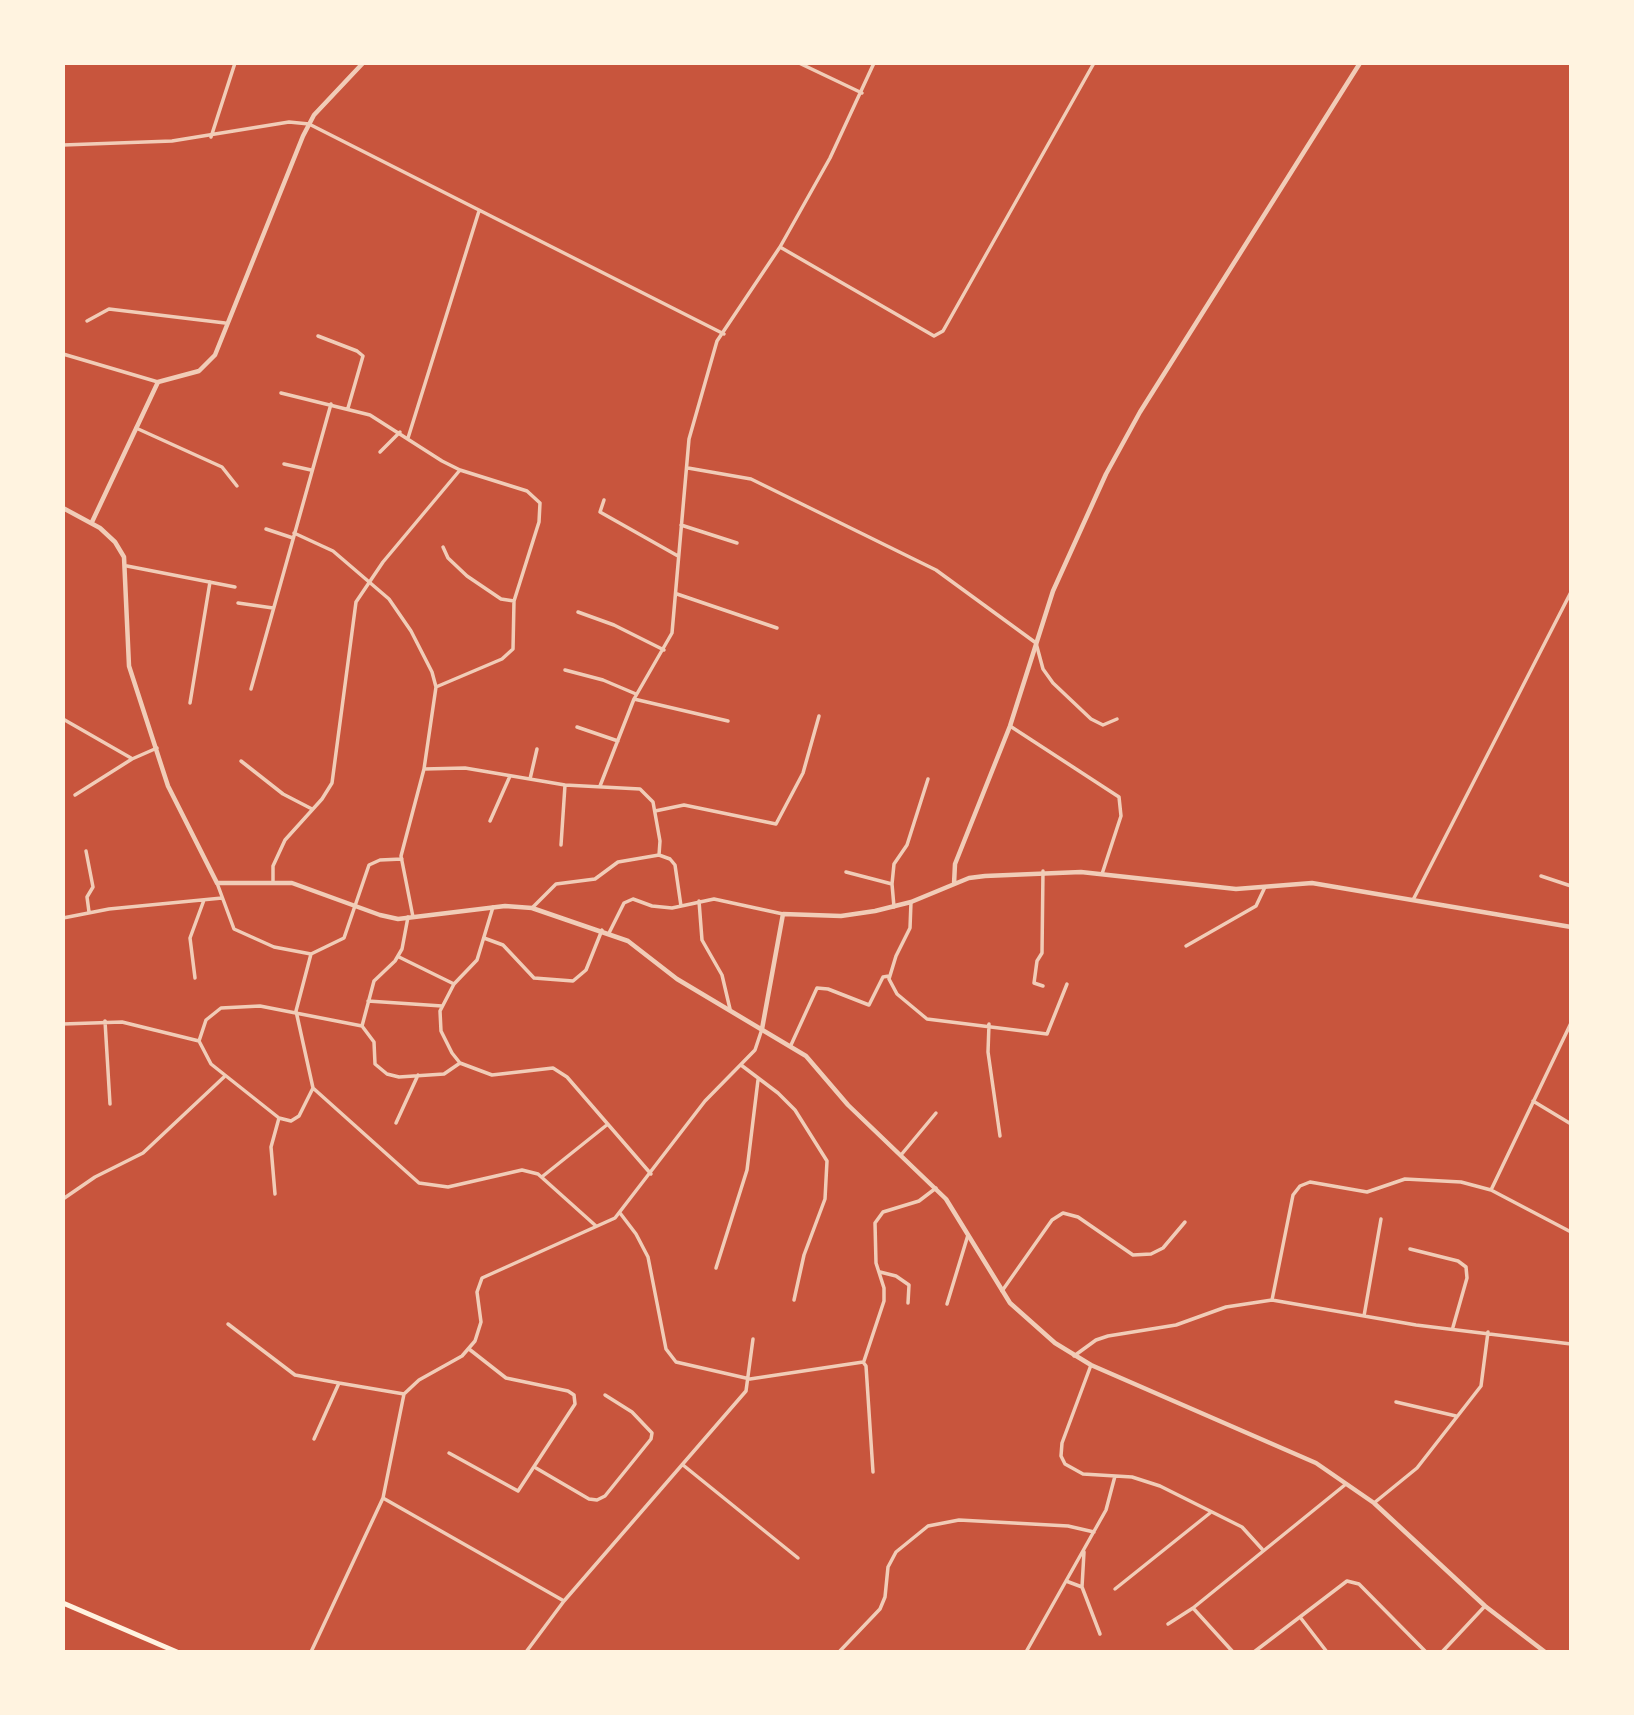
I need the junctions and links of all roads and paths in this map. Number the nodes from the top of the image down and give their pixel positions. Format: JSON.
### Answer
{"nodes":[{"id":1,"x":235,"y":63,"type":"edge"},
{"id":2,"x":363,"y":63,"type":"edge"},
{"id":3,"x":799,"y":63,"type":"edge"},
{"id":4,"x":874,"y":63,"type":"edge"},
{"id":5,"x":1094,"y":63,"type":"edge"},
{"id":6,"x":1360,"y":63,"type":"edge"},
{"id":7,"x":862,"y":93,"type":"junction"},
{"id":8,"x":309,"y":124,"type":"junction"},
{"id":9,"x":211,"y":136,"type":"junction"},
{"id":10,"x":63,"y":145,"type":"edge"},
{"id":11,"x":479,"y":211,"type":"junction"},
{"id":12,"x":780,"y":247,"type":"junction"},
{"id":13,"x":87,"y":321,"type":"dead end"},
{"id":14,"x":225,"y":323,"type":"junction"},
{"id":15,"x":724,"y":334,"type":"junction"},
{"id":16,"x":318,"y":336,"type":"dead end"},
{"id":17,"x":63,"y":354,"type":"edge"},
{"id":18,"x":158,"y":383,"type":"junction"},
{"id":19,"x":281,"y":393,"type":"dead end"},
{"id":20,"x":331,"y":404,"type":"junction"},
{"id":21,"x":348,"y":408,"type":"junction"},
{"id":22,"x":136,"y":428,"type":"junction"},
{"id":23,"x":400,"y":432,"type":"junction"},
{"id":24,"x":408,"y":438,"type":"junction"},
{"id":25,"x":380,"y":452,"type":"dead end"},
{"id":26,"x":284,"y":464,"type":"dead end"},
{"id":27,"x":688,"y":468,"type":"junction"},
{"id":28,"x":311,"y":470,"type":"junction"},
{"id":29,"x":460,"y":470,"type":"junction"},
{"id":30,"x":237,"y":486,"type":"dead end"},
{"id":31,"x":604,"y":500,"type":"dead end"},
{"id":32,"x":63,"y":508,"type":"edge"},
{"id":33,"x":92,"y":522,"type":"junction"},
{"id":34,"x":681,"y":525,"type":"junction"},
{"id":35,"x":266,"y":529,"type":"dead end"},
{"id":36,"x":293,"y":536,"type":"junction"},
{"id":37,"x":737,"y":542,"type":"dead end"},
{"id":38,"x":443,"y":547,"type":"dead end"},
{"id":39,"x":678,"y":556,"type":"junction"},
{"id":40,"x":127,"y":566,"type":"junction"},
{"id":41,"x":370,"y":580,"type":"junction"},
{"id":42,"x":210,"y":582,"type":"junction"},
{"id":43,"x":235,"y":587,"type":"dead end"},
{"id":44,"x":1571,"y":592,"type":"edge"},
{"id":45,"x":677,"y":594,"type":"junction"},
{"id":46,"x":514,"y":601,"type":"junction"},
{"id":47,"x":238,"y":603,"type":"dead end"},
{"id":48,"x":273,"y":608,"type":"junction"},
{"id":49,"x":578,"y":612,"type":"dead end"},
{"id":50,"x":777,"y":628,"type":"dead end"},
{"id":51,"x":1036,"y":643,"type":"junction"},
{"id":52,"x":664,"y":650,"type":"junction"},
{"id":53,"x":565,"y":670,"type":"dead end"},
{"id":54,"x":436,"y":687,"type":"junction"},
{"id":55,"x":251,"y":689,"type":"dead end"},
{"id":56,"x":636,"y":697,"type":"junction"},
{"id":57,"x":190,"y":703,"type":"dead end"},
{"id":58,"x":819,"y":716,"type":"dead end"},
{"id":59,"x":63,"y":719,"type":"edge"},
{"id":60,"x":1117,"y":719,"type":"dead end"},
{"id":61,"x":728,"y":721,"type":"dead end"},
{"id":62,"x":1010,"y":726,"type":"junction"},
{"id":63,"x":577,"y":727,"type":"dead end"},
{"id":64,"x":618,"y":741,"type":"junction"},
{"id":65,"x":157,"y":748,"type":"junction"},
{"id":66,"x":537,"y":750,"type":"dead end"},
{"id":67,"x":132,"y":759,"type":"junction"},
{"id":68,"x":241,"y":761,"type":"dead end"},
{"id":69,"x":424,"y":769,"type":"junction"},
{"id":70,"x":510,"y":776,"type":"junction"},
{"id":71,"x":530,"y":779,"type":"junction"},
{"id":72,"x":928,"y":779,"type":"dead end"},
{"id":73,"x":565,"y":785,"type":"junction"},
{"id":74,"x":600,"y":786,"type":"junction"},
{"id":75,"x":75,"y":795,"type":"dead end"},
{"id":76,"x":312,"y":809,"type":"junction"},
{"id":77,"x":655,"y":811,"type":"junction"},
{"id":78,"x":490,"y":821,"type":"dead end"},
{"id":79,"x":561,"y":845,"type":"dead end"},
{"id":80,"x":86,"y":852,"type":"dead end"},
{"id":81,"x":659,"y":855,"type":"junction"},
{"id":82,"x":401,"y":859,"type":"junction"},
{"id":83,"x":1043,"y":871,"type":"junction"},
{"id":84,"x":846,"y":872,"type":"dead end"},
{"id":85,"x":1102,"y":874,"type":"junction"},
{"id":86,"x":1541,"y":876,"type":"dead end"},
{"id":87,"x":273,"y":882,"type":"junction"},
{"id":88,"x":217,"y":883,"type":"junction"},
{"id":89,"x":892,"y":884,"type":"junction"},
{"id":90,"x":954,"y":884,"type":"junction"},
{"id":91,"x":1571,"y":886,"type":"edge"},
{"id":92,"x":1265,"y":887,"type":"junction"},
{"id":93,"x":222,"y":898,"type":"junction"},
{"id":94,"x":204,"y":900,"type":"junction"},
{"id":95,"x":1413,"y":900,"type":"junction"},
{"id":96,"x":699,"y":901,"type":"junction"},
{"id":97,"x":911,"y":902,"type":"junction"},
{"id":98,"x":681,"y":905,"type":"junction"},
{"id":99,"x":357,"y":906,"type":"junction"},
{"id":100,"x":894,"y":907,"type":"junction"},
{"id":101,"x":494,"y":908,"type":"junction"},
{"id":102,"x":532,"y":908,"type":"junction"},
{"id":103,"x":89,"y":912,"type":"junction"},
{"id":104,"x":783,"y":914,"type":"junction"},
{"id":105,"x":411,"y":917,"type":"junction"},
{"id":106,"x":63,"y":918,"type":"edge"},
{"id":107,"x":1571,"y":927,"type":"edge"},
{"id":108,"x":602,"y":930,"type":"junction"},
{"id":109,"x":609,"y":933,"type":"junction"},
{"id":110,"x":484,"y":938,"type":"junction"},
{"id":111,"x":1186,"y":946,"type":"dead end"},
{"id":112,"x":310,"y":954,"type":"junction"},
{"id":113,"x":399,"y":957,"type":"junction"},
{"id":114,"x":889,"y":976,"type":"junction"},
{"id":115,"x":195,"y":978,"type":"dead end"},
{"id":116,"x":454,"y":984,"type":"junction"},
{"id":117,"x":1067,"y":984,"type":"dead end"},
{"id":118,"x":1043,"y":986,"type":"dead end"},
{"id":119,"x":368,"y":1001,"type":"junction"},
{"id":120,"x":442,"y":1006,"type":"junction"},
{"id":121,"x":730,"y":1009,"type":"junction"},
{"id":122,"x":296,"y":1011,"type":"junction"},
{"id":123,"x":105,"y":1021,"type":"junction"},
{"id":124,"x":1571,"y":1023,"type":"edge"},
{"id":125,"x":63,"y":1024,"type":"edge"},
{"id":126,"x":989,"y":1024,"type":"junction"},
{"id":127,"x":362,"y":1026,"type":"junction"},
{"id":128,"x":762,"y":1029,"type":"junction"},
{"id":129,"x":199,"y":1041,"type":"junction"},
{"id":130,"x":790,"y":1045,"type":"junction"},
{"id":131,"x":460,"y":1063,"type":"junction"},
{"id":132,"x":741,"y":1065,"type":"junction"},
{"id":133,"x":418,"y":1075,"type":"junction"},
{"id":134,"x":224,"y":1077,"type":"junction"},
{"id":135,"x":758,"y":1080,"type":"junction"},
{"id":136,"x":313,"y":1088,"type":"junction"},
{"id":137,"x":1533,"y":1101,"type":"junction"},
{"id":138,"x":110,"y":1104,"type":"dead end"},
{"id":139,"x":936,"y":1114,"type":"dead end"},
{"id":140,"x":279,"y":1118,"type":"junction"},
{"id":141,"x":396,"y":1123,"type":"dead end"},
{"id":142,"x":608,"y":1124,"type":"junction"},
{"id":143,"x":1571,"y":1124,"type":"edge"},
{"id":144,"x":1000,"y":1136,"type":"dead end"},
{"id":145,"x":901,"y":1155,"type":"junction"},
{"id":146,"x":651,"y":1174,"type":"junction"},
{"id":147,"x":543,"y":1176,"type":"junction"},
{"id":148,"x":936,"y":1188,"type":"junction"},
{"id":149,"x":1491,"y":1190,"type":"junction"},
{"id":150,"x":275,"y":1194,"type":"dead end"},
{"id":151,"x":63,"y":1199,"type":"edge"},
{"id":152,"x":620,"y":1213,"type":"junction"},
{"id":153,"x":1381,"y":1219,"type":"dead end"},
{"id":154,"x":1185,"y":1222,"type":"dead end"},
{"id":155,"x":596,"y":1226,"type":"junction"},
{"id":156,"x":1571,"y":1231,"type":"edge"},
{"id":157,"x":968,"y":1234,"type":"junction"},
{"id":158,"x":1410,"y":1249,"type":"dead end"},
{"id":159,"x":716,"y":1268,"type":"dead end"},
{"id":160,"x":880,"y":1272,"type":"junction"},
{"id":161,"x":1002,"y":1291,"type":"junction"},
{"id":162,"x":794,"y":1300,"type":"dead end"},
{"id":163,"x":1272,"y":1300,"type":"junction"},
{"id":164,"x":908,"y":1303,"type":"dead end"},
{"id":165,"x":947,"y":1304,"type":"dead end"},
{"id":166,"x":1364,"y":1316,"type":"junction"},
{"id":167,"x":228,"y":1324,"type":"dead end"},
{"id":168,"x":1453,"y":1327,"type":"junction"},
{"id":169,"x":1488,"y":1332,"type":"junction"},
{"id":170,"x":753,"y":1339,"type":"dead end"},
{"id":171,"x":1571,"y":1344,"type":"edge"},
{"id":172,"x":469,"y":1349,"type":"junction"},
{"id":173,"x":1074,"y":1356,"type":"junction"},
{"id":174,"x":863,"y":1362,"type":"junction"},
{"id":175,"x":1091,"y":1365,"type":"junction"},
{"id":176,"x":750,"y":1379,"type":"junction"},
{"id":177,"x":339,"y":1383,"type":"junction"},
{"id":178,"x":404,"y":1394,"type":"junction"},
{"id":179,"x":605,"y":1395,"type":"dead end"},
{"id":180,"x":1396,"y":1402,"type":"dead end"},
{"id":181,"x":1456,"y":1416,"type":"junction"},
{"id":182,"x":314,"y":1439,"type":"dead end"},
{"id":183,"x":449,"y":1453,"type":"dead end"},
{"id":184,"x":683,"y":1465,"type":"junction"},
{"id":185,"x":536,"y":1468,"type":"junction"},
{"id":186,"x":873,"y":1472,"type":"dead end"},
{"id":187,"x":1115,"y":1476,"type":"junction"},
{"id":188,"x":1346,"y":1484,"type":"junction"},
{"id":189,"x":383,"y":1498,"type":"junction"},
{"id":190,"x":1374,"y":1503,"type":"junction"},
{"id":191,"x":1210,"y":1513,"type":"junction"},
{"id":192,"x":1094,"y":1532,"type":"junction"},
{"id":193,"x":1262,"y":1549,"type":"junction"},
{"id":194,"x":1084,"y":1550,"type":"junction"},
{"id":195,"x":798,"y":1558,"type":"dead end"},
{"id":196,"x":1066,"y":1581,"type":"junction"},
{"id":197,"x":1082,"y":1587,"type":"junction"},
{"id":198,"x":1115,"y":1589,"type":"dead end"},
{"id":199,"x":564,"y":1601,"type":"junction"},
{"id":200,"x":63,"y":1603,"type":"edge"},
{"id":201,"x":1485,"y":1606,"type":"junction"},
{"id":202,"x":1193,"y":1608,"type":"junction"},
{"id":203,"x":1300,"y":1617,"type":"junction"},
{"id":204,"x":1168,"y":1624,"type":"dead end"},
{"id":205,"x":1100,"y":1634,"type":"dead end"},
{"id":206,"x":177,"y":1652,"type":"edge"},
{"id":207,"x":311,"y":1652,"type":"edge"},
{"id":208,"x":526,"y":1652,"type":"edge"},
{"id":209,"x":839,"y":1652,"type":"edge"},
{"id":210,"x":1026,"y":1652,"type":"edge"},
{"id":211,"x":1233,"y":1652,"type":"edge"},
{"id":212,"x":1254,"y":1652,"type":"edge"},
{"id":213,"x":1327,"y":1652,"type":"edge"},
{"id":214,"x":1426,"y":1652,"type":"edge"},
{"id":215,"x":1443,"y":1652,"type":"edge"},
{"id":216,"x":1545,"y":1652,"type":"edge"}],
"edges":[{"from":1,"to":9,"type":"street"},
{"from":2,"to":8,"type":"street"},
{"from":3,"to":7,"type":"street"},
{"from":4,"to":7,"type":"street"},
{"from":5,"to":12,"type":"street"},
{"from":6,"to":51,"type":"street"},
{"from":7,"to":12,"type":"street"},
{"from":8,"to":9,"type":"street"},
{"from":8,"to":11,"type":"street"},
{"from":8,"to":14,"type":"street"},
{"from":9,"to":10,"type":"street"},
{"from":11,"to":15,"type":"street"},
{"from":11,"to":24,"type":"street"},
{"from":12,"to":15,"type":"street"},
{"from":13,"to":14,"type":"street"},
{"from":14,"to":18,"type":"street"},
{"from":15,"to":27,"type":"street"},
{"from":16,"to":21,"type":"street"},
{"from":17,"to":18,"type":"street"},
{"from":18,"to":22,"type":"street"},
{"from":19,"to":20,"type":"street"},
{"from":20,"to":21,"type":"street"},
{"from":20,"to":28,"type":"street"},
{"from":21,"to":23,"type":"street"},
{"from":22,"to":30,"type":"street"},
{"from":22,"to":33,"type":"street"},
{"from":23,"to":24,"type":"street"},
{"from":23,"to":25,"type":"street"},
{"from":24,"to":29,"type":"street"},
{"from":26,"to":28,"type":"street"},
{"from":27,"to":34,"type":"street"},
{"from":27,"to":51,"type":"street"},
{"from":28,"to":36,"type":"street"},
{"from":29,"to":41,"type":"street"},
{"from":29,"to":46,"type":"street"},
{"from":31,"to":39,"type":"street"},
{"from":32,"to":33,"type":"street"},
{"from":33,"to":40,"type":"street"},
{"from":34,"to":37,"type":"street"},
{"from":34,"to":39,"type":"street"},
{"from":35,"to":36,"type":"street"},
{"from":36,"to":41,"type":"street"},
{"from":36,"to":48,"type":"street"},
{"from":38,"to":46,"type":"street"},
{"from":39,"to":45,"type":"street"},
{"from":40,"to":42,"type":"street"},
{"from":40,"to":65,"type":"street"},
{"from":41,"to":54,"type":"street"},
{"from":41,"to":76,"type":"street"},
{"from":42,"to":43,"type":"street"},
{"from":42,"to":57,"type":"street"},
{"from":44,"to":95,"type":"street"},
{"from":45,"to":50,"type":"street"},
{"from":45,"to":52,"type":"street"},
{"from":46,"to":54,"type":"street"},
{"from":47,"to":48,"type":"street"},
{"from":48,"to":55,"type":"street"},
{"from":49,"to":52,"type":"street"},
{"from":51,"to":60,"type":"street"},
{"from":51,"to":62,"type":"street"},
{"from":52,"to":56,"type":"street"},
{"from":53,"to":56,"type":"street"},
{"from":54,"to":69,"type":"street"},
{"from":56,"to":61,"type":"street"},
{"from":56,"to":64,"type":"street"},
{"from":58,"to":77,"type":"street"},
{"from":59,"to":67,"type":"street"},
{"from":62,"to":85,"type":"street"},
{"from":62,"to":90,"type":"street"},
{"from":63,"to":64,"type":"street"},
{"from":64,"to":74,"type":"street"},
{"from":65,"to":67,"type":"street"},
{"from":65,"to":88,"type":"street"},
{"from":66,"to":71,"type":"street"},
{"from":67,"to":75,"type":"street"},
{"from":68,"to":76,"type":"street"},
{"from":69,"to":70,"type":"street"},
{"from":69,"to":82,"type":"street"},
{"from":70,"to":71,"type":"street"},
{"from":70,"to":78,"type":"street"},
{"from":71,"to":73,"type":"street"},
{"from":72,"to":89,"type":"street"},
{"from":73,"to":74,"type":"street"},
{"from":73,"to":79,"type":"street"},
{"from":74,"to":77,"type":"street"},
{"from":76,"to":87,"type":"street"},
{"from":77,"to":81,"type":"street"},
{"from":80,"to":103,"type":"street"},
{"from":81,"to":98,"type":"street"},
{"from":81,"to":102,"type":"street"},
{"from":82,"to":99,"type":"street"},
{"from":82,"to":105,"type":"street"},
{"from":83,"to":85,"type":"street"},
{"from":83,"to":90,"type":"street"},
{"from":83,"to":118,"type":"street"},
{"from":84,"to":89,"type":"street"},
{"from":85,"to":92,"type":"street"},
{"from":86,"to":91,"type":"street"},
{"from":87,"to":88,"type":"street"},
{"from":87,"to":99,"type":"street"},
{"from":88,"to":93,"type":"street"},
{"from":89,"to":100,"type":"street"},
{"from":90,"to":97,"type":"street"},
{"from":92,"to":95,"type":"street"},
{"from":92,"to":111,"type":"street"},
{"from":93,"to":94,"type":"street"},
{"from":93,"to":112,"type":"street"},
{"from":94,"to":103,"type":"street"},
{"from":94,"to":115,"type":"street"},
{"from":95,"to":107,"type":"street"},
{"from":96,"to":98,"type":"street"},
{"from":96,"to":104,"type":"street"},
{"from":96,"to":121,"type":"street"},
{"from":97,"to":100,"type":"street"},
{"from":97,"to":114,"type":"street"},
{"from":98,"to":109,"type":"street"},
{"from":99,"to":105,"type":"street"},
{"from":99,"to":112,"type":"street"},
{"from":100,"to":104,"type":"street"},
{"from":101,"to":102,"type":"street"},
{"from":101,"to":105,"type":"street"},
{"from":101,"to":110,"type":"street"},
{"from":102,"to":108,"type":"street"},
{"from":103,"to":106,"type":"street"},
{"from":104,"to":128,"type":"street"},
{"from":105,"to":113,"type":"street"},
{"from":108,"to":109,"type":"street"},
{"from":108,"to":110,"type":"street"},
{"from":109,"to":121,"type":"street"},
{"from":110,"to":116,"type":"street"},
{"from":112,"to":122,"type":"street"},
{"from":113,"to":116,"type":"street"},
{"from":113,"to":119,"type":"street"},
{"from":114,"to":126,"type":"street"},
{"from":114,"to":130,"type":"street"},
{"from":116,"to":120,"type":"street"},
{"from":117,"to":126,"type":"street"},
{"from":119,"to":120,"type":"street"},
{"from":119,"to":127,"type":"street"},
{"from":120,"to":131,"type":"street"},
{"from":121,"to":128,"type":"street"},
{"from":122,"to":127,"type":"street"},
{"from":122,"to":129,"type":"street"},
{"from":122,"to":136,"type":"street"},
{"from":123,"to":125,"type":"street"},
{"from":123,"to":129,"type":"street"},
{"from":123,"to":138,"type":"street"},
{"from":124,"to":137,"type":"street"},
{"from":126,"to":144,"type":"street"},
{"from":127,"to":133,"type":"street"},
{"from":128,"to":130,"type":"street"},
{"from":128,"to":132,"type":"street"},
{"from":129,"to":134,"type":"street"},
{"from":130,"to":145,"type":"street"},
{"from":131,"to":133,"type":"street"},
{"from":131,"to":142,"type":"street"},
{"from":132,"to":135,"type":"street"},
{"from":132,"to":146,"type":"street"},
{"from":133,"to":141,"type":"street"},
{"from":134,"to":140,"type":"street"},
{"from":134,"to":151,"type":"street"},
{"from":135,"to":159,"type":"street"},
{"from":135,"to":162,"type":"street"},
{"from":136,"to":140,"type":"street"},
{"from":136,"to":147,"type":"street"},
{"from":137,"to":143,"type":"street"},
{"from":137,"to":149,"type":"street"},
{"from":139,"to":145,"type":"street"},
{"from":140,"to":150,"type":"street"},
{"from":142,"to":146,"type":"street"},
{"from":142,"to":147,"type":"street"},
{"from":145,"to":148,"type":"street"},
{"from":146,"to":152,"type":"street"},
{"from":147,"to":155,"type":"street"},
{"from":148,"to":157,"type":"street"},
{"from":148,"to":160,"type":"street"},
{"from":149,"to":156,"type":"street"},
{"from":149,"to":163,"type":"street"},
{"from":152,"to":155,"type":"street"},
{"from":152,"to":176,"type":"street"},
{"from":153,"to":166,"type":"street"},
{"from":154,"to":161,"type":"street"},
{"from":155,"to":172,"type":"street"},
{"from":157,"to":161,"type":"street"},
{"from":157,"to":165,"type":"street"},
{"from":158,"to":168,"type":"street"},
{"from":160,"to":164,"type":"street"},
{"from":160,"to":174,"type":"street"},
{"from":161,"to":173,"type":"street"},
{"from":163,"to":166,"type":"street"},
{"from":163,"to":173,"type":"street"},
{"from":166,"to":168,"type":"street"},
{"from":167,"to":177,"type":"street"},
{"from":168,"to":169,"type":"street"},
{"from":169,"to":171,"type":"street"},
{"from":169,"to":181,"type":"street"},
{"from":170,"to":176,"type":"street"},
{"from":172,"to":178,"type":"street"},
{"from":172,"to":185,"type":"street"},
{"from":173,"to":175,"type":"street"},
{"from":174,"to":176,"type":"street"},
{"from":174,"to":186,"type":"street"},
{"from":175,"to":187,"type":"street"},
{"from":175,"to":188,"type":"street"},
{"from":176,"to":184,"type":"street"},
{"from":177,"to":178,"type":"street"},
{"from":177,"to":182,"type":"street"},
{"from":178,"to":189,"type":"street"},
{"from":179,"to":185,"type":"street"},
{"from":180,"to":181,"type":"street"},
{"from":181,"to":190,"type":"street"},
{"from":183,"to":185,"type":"street"},
{"from":184,"to":195,"type":"street"},
{"from":184,"to":199,"type":"street"},
{"from":187,"to":191,"type":"street"},
{"from":187,"to":192,"type":"street"},
{"from":188,"to":190,"type":"street"},
{"from":188,"to":193,"type":"street"},
{"from":189,"to":199,"type":"street"},
{"from":189,"to":207,"type":"street"},
{"from":190,"to":201,"type":"street"},
{"from":191,"to":193,"type":"street"},
{"from":191,"to":198,"type":"street"},
{"from":192,"to":194,"type":"street"},
{"from":192,"to":209,"type":"street"},
{"from":193,"to":202,"type":"street"},
{"from":194,"to":196,"type":"street"},
{"from":194,"to":197,"type":"street"},
{"from":196,"to":197,"type":"street"},
{"from":196,"to":210,"type":"street"},
{"from":197,"to":205,"type":"street"},
{"from":199,"to":208,"type":"street"},
{"from":200,"to":206,"type":"main road"},
{"from":201,"to":215,"type":"street"},
{"from":201,"to":216,"type":"street"},
{"from":202,"to":204,"type":"street"},
{"from":202,"to":211,"type":"street"},
{"from":203,"to":212,"type":"street"},
{"from":203,"to":213,"type":"street"},
{"from":203,"to":214,"type":"street"}]}
